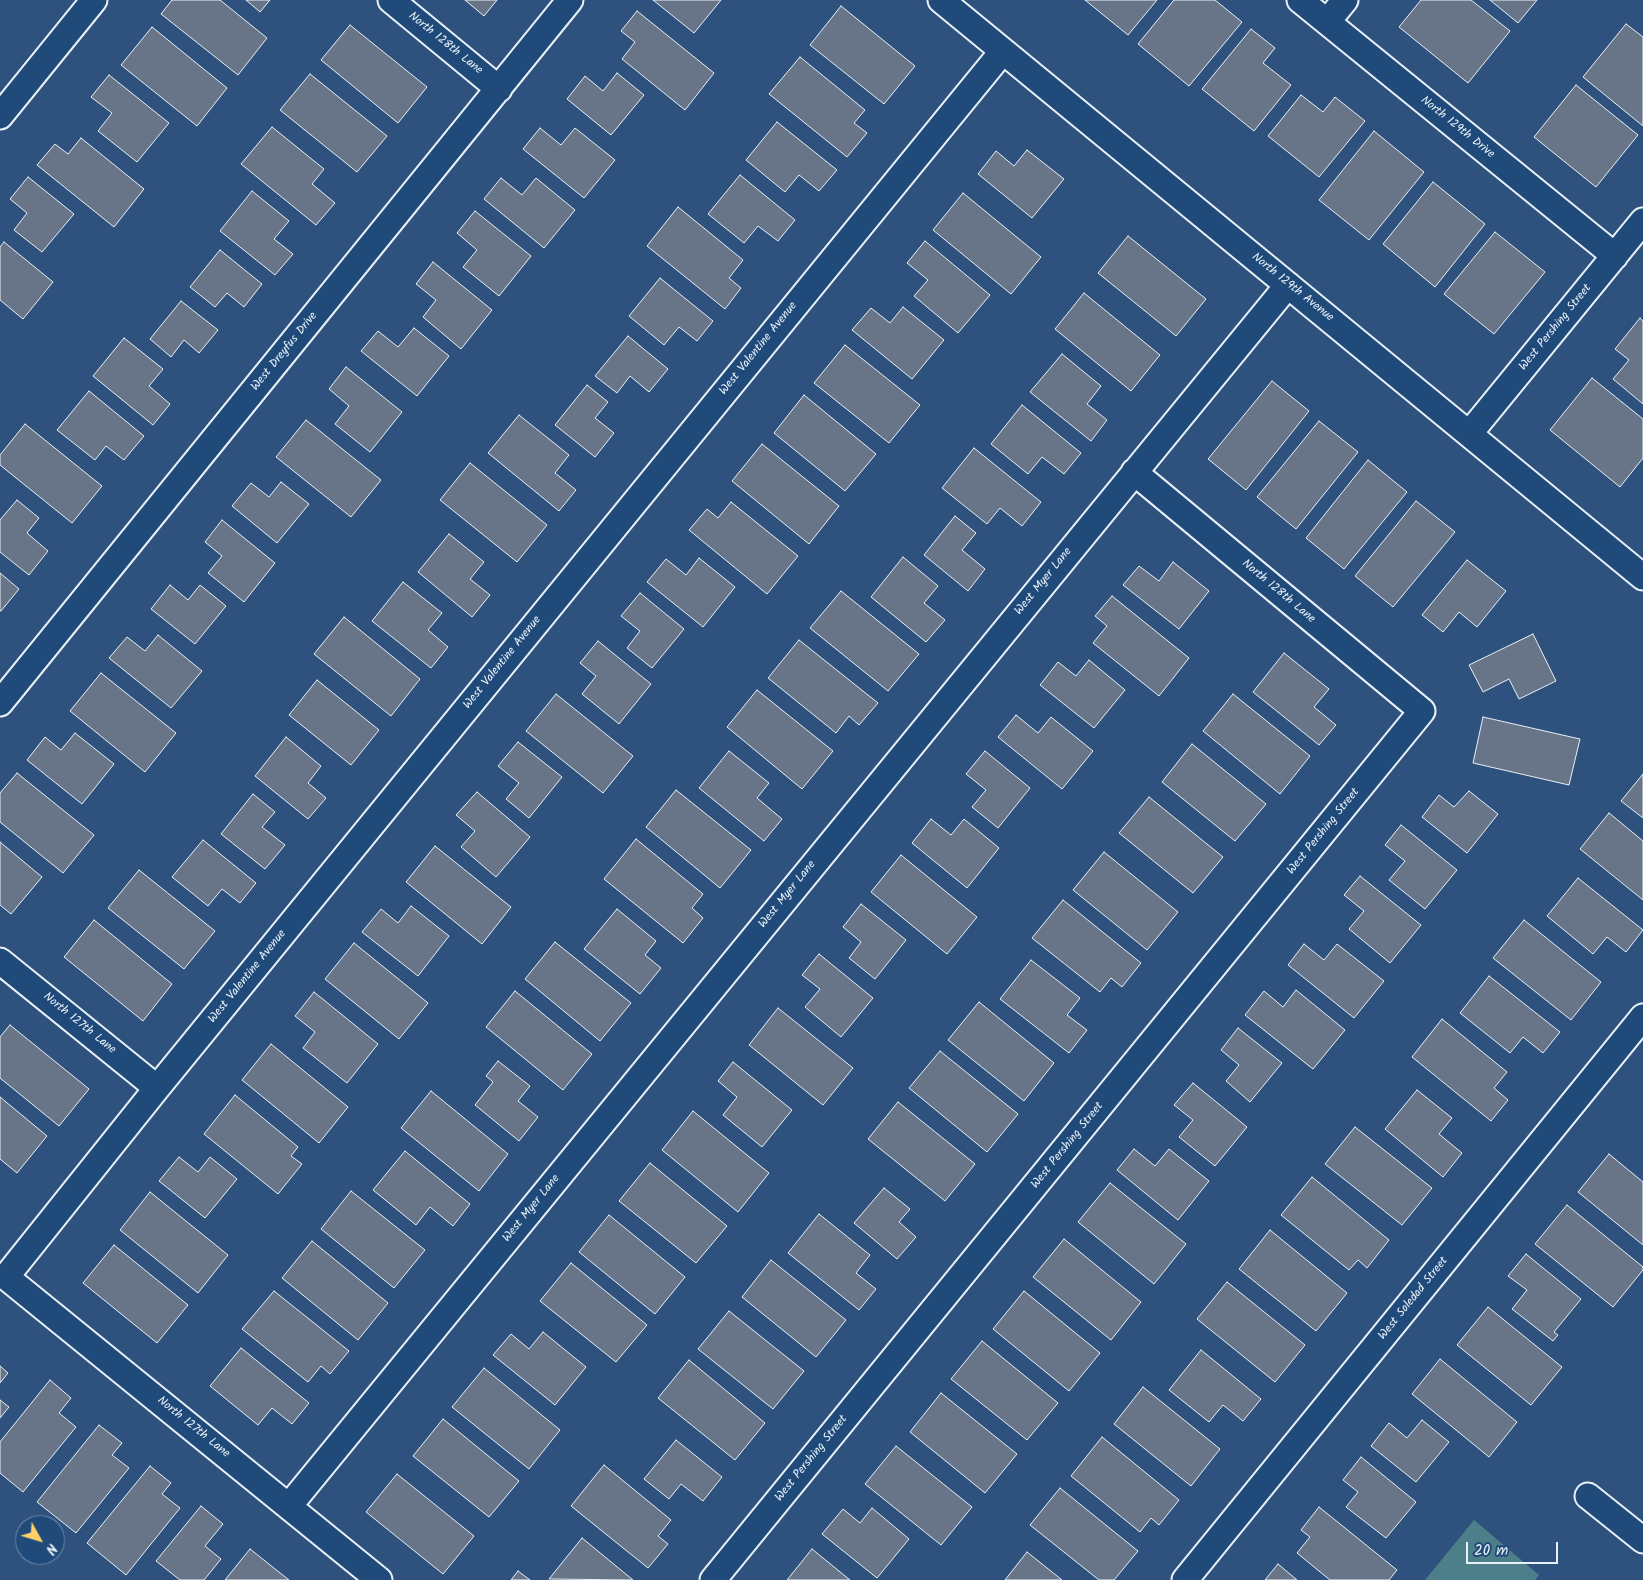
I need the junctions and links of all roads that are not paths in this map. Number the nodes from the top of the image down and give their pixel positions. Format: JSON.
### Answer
{"nodes":[{"id":1,"x":94,"y":0,"type":"edge"},
{"id":2,"x":391,"y":0,"type":"edge"},
{"id":3,"x":570,"y":0,"type":"edge"},
{"id":4,"x":941,"y":0,"type":"edge"},
{"id":5,"x":1300,"y":0,"type":"edge"},
{"id":6,"x":1345,"y":0,"type":"edge"},
{"id":7,"x":1327,"y":22,"type":"junction"},
{"id":8,"x":1003,"y":51,"type":"junction"},
{"id":9,"x":499,"y":89,"type":"junction"},
{"id":10,"x":0,"y":116,"type":"edge"},
{"id":11,"x":1643,"y":221,"type":"edge"},
{"id":12,"x":1615,"y":256,"type":"junction"},
{"id":13,"x":1288,"y":285,"type":"junction"},
{"id":14,"x":1469,"y":434,"type":"junction"},
{"id":15,"x":1134,"y":472,"type":"junction"},
{"id":16,"x":1643,"y":577,"type":"edge"},
{"id":17,"x":0,"y":703,"type":"edge"},
{"id":18,"x":1422,"y":711,"type":"joint"},
{"id":19,"x":0,"y":960,"type":"edge"},
{"id":20,"x":1643,"y":1018,"type":"edge"},
{"id":21,"x":157,"y":1088,"type":"junction"},
{"id":22,"x":6,"y":1277,"type":"joint"},
{"id":23,"x":1588,"y":1496,"type":"dead end"},
{"id":24,"x":289,"y":1506,"type":"junction"},
{"id":25,"x":1643,"y":1540,"type":"edge"},
{"id":26,"x":379,"y":1580,"type":"edge"},
{"id":27,"x":713,"y":1580,"type":"edge"},
{"id":28,"x":1185,"y":1580,"type":"edge"}],
"edges":[{"from":1,"to":10,"type":"street"},
{"from":2,"to":9,"type":"street","name":"North 128th Lane"},
{"from":3,"to":9,"type":"street","name":"West Dreyfus Drive"},
{"from":4,"to":8,"type":"street","name":"North 129th Avenue"},
{"from":5,"to":7,"type":"street","name":"North 129th Drive"},
{"from":6,"to":7,"type":"street"},
{"from":7,"to":12,"type":"street","name":"North 129th Drive"},
{"from":8,"to":13,"type":"street","name":"North 129th Avenue"},
{"from":8,"to":21,"type":"street","name":"West Valentine Avenue"},
{"from":9,"to":17,"type":"street","name":"West Dreyfus Drive"},
{"from":11,"to":12,"type":"street","name":"West Pershing Street"},
{"from":12,"to":14,"type":"street","name":"West Pershing Street"},
{"from":13,"to":14,"type":"street","name":"North 129th Avenue"},
{"from":13,"to":15,"type":"street","name":"West Myer Lane"},
{"from":14,"to":16,"type":"street","name":"North 129th Avenue"},
{"from":15,"to":18,"type":"street","name":"North 128th Lane"},
{"from":15,"to":24,"type":"street","name":"West Myer Lane"},
{"from":18,"to":27,"type":"street","name":"West Pershing Street"},
{"from":19,"to":21,"type":"street","name":"North 127th Lane"},
{"from":20,"to":28,"type":"street","name":"West Soledad Street"},
{"from":21,"to":22,"type":"street","name":"West Valentine Avenue"},
{"from":22,"to":24,"type":"street","name":"North 127th Lane"},
{"from":23,"to":25,"type":"street"},
{"from":24,"to":26,"type":"street","name":"North 127th Lane"}]}
